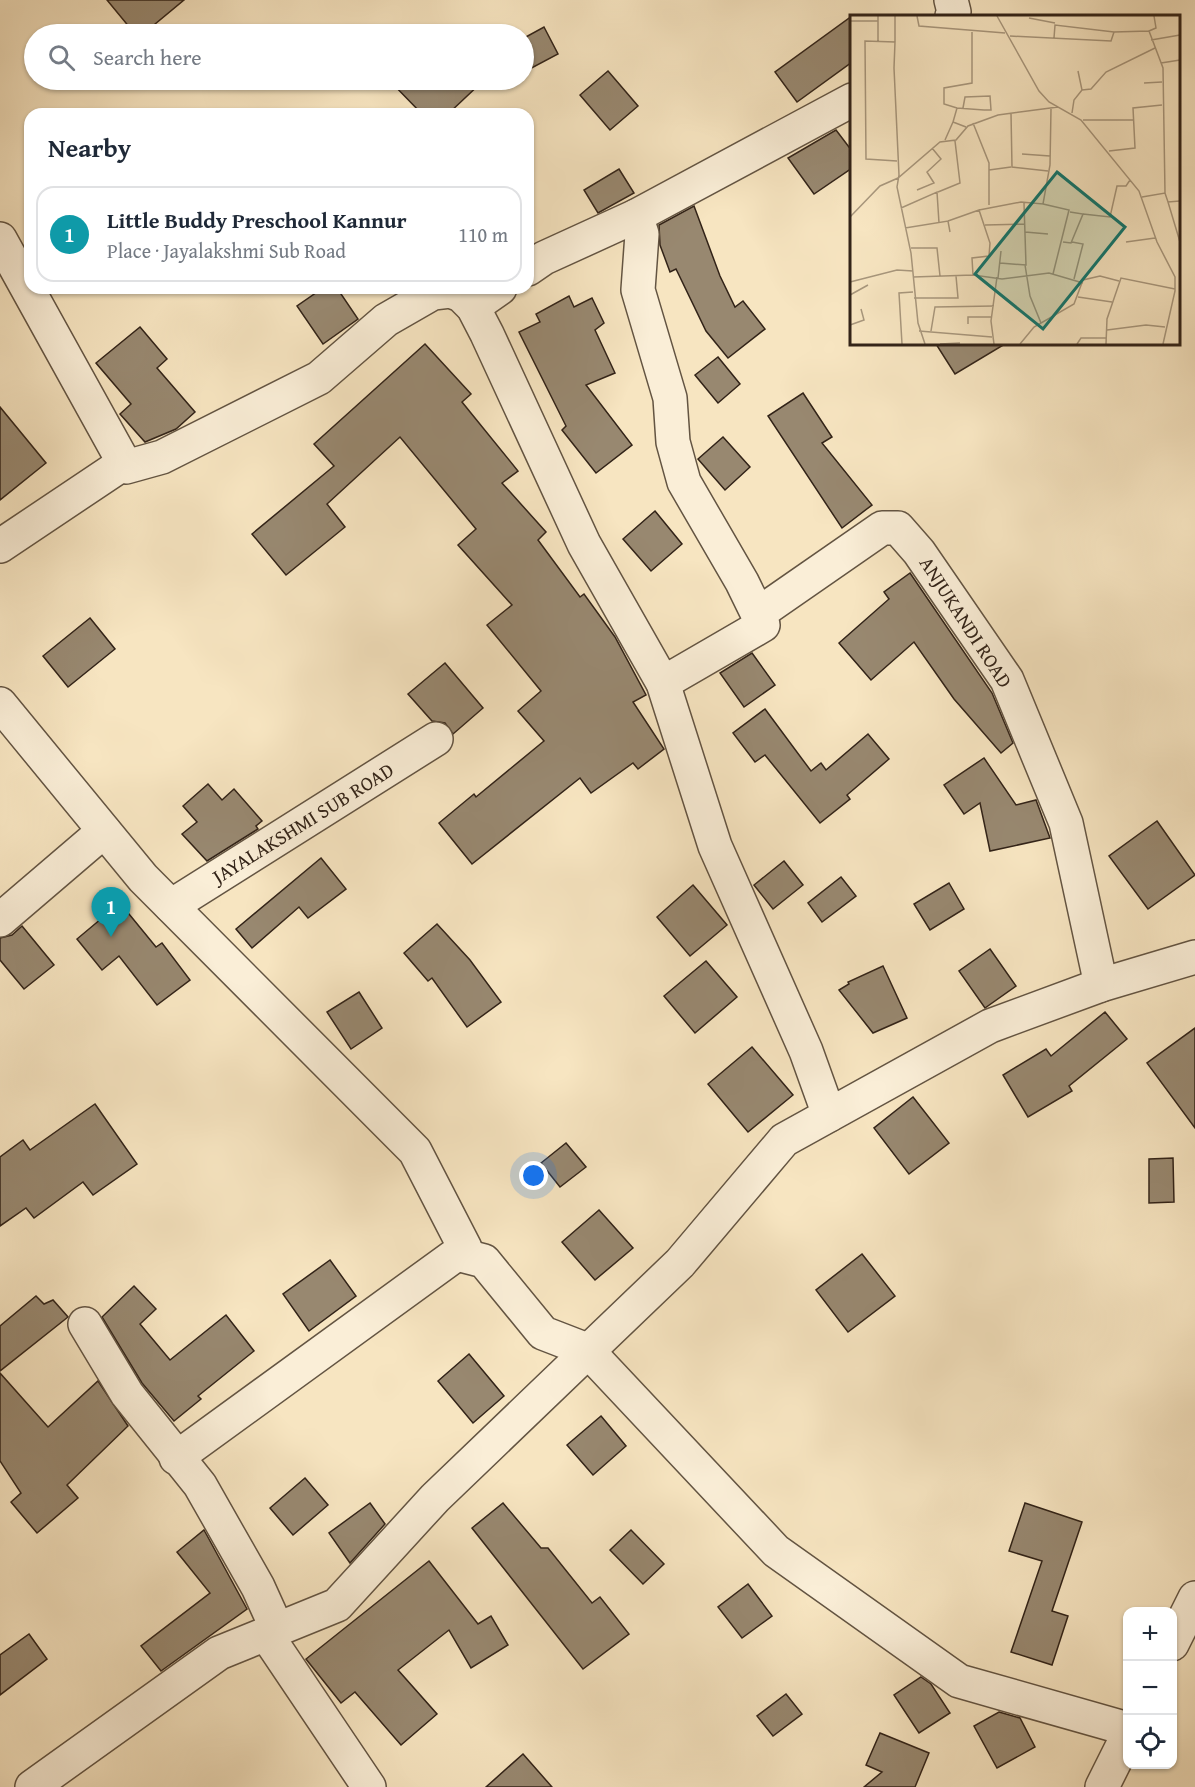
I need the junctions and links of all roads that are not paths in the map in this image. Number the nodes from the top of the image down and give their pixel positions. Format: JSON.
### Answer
{"nodes":[{"id":1,"x":951,"y":0,"type":"edge"},
{"id":2,"x":952,"y":15,"type":"edge"},
{"id":3,"x":850,"y":101,"type":"edge"},
{"id":4,"x":636,"y":216,"type":"junction"},
{"id":5,"x":0,"y":239,"type":"edge"},
{"id":6,"x":534,"y":265,"type":"edge"},
{"id":7,"x":24,"y":282,"type":"edge"},
{"id":8,"x":30,"y":294,"type":"edge"},
{"id":9,"x":431,"y":294,"type":"edge"},
{"id":10,"x":458,"y":294,"type":"edge"},
{"id":11,"x":491,"y":294,"type":"edge"},
{"id":12,"x":473,"y":307,"type":"junction"},
{"id":13,"x":124,"y":463,"type":"junction"},
{"id":14,"x":0,"y":546,"type":"edge"},
{"id":15,"x":758,"y":614,"type":"junction"},
{"id":16,"x":663,"y":683,"type":"junction"},
{"id":17,"x":0,"y":704,"type":"edge"},
{"id":18,"x":436,"y":739,"type":"dead end"},
{"id":19,"x":104,"y":831,"type":"junction"},
{"id":20,"x":171,"y":906,"type":"junction"},
{"id":21,"x":0,"y":920,"type":"edge"},
{"id":22,"x":1195,"y":957,"type":"edge"},
{"id":23,"x":1101,"y":986,"type":"junction"},
{"id":24,"x":829,"y":1115,"type":"junction"},
{"id":25,"x":457,"y":1254,"type":"junction"},
{"id":26,"x":85,"y":1324,"type":"dead end"},
{"id":27,"x":587,"y":1350,"type":"junction"},
{"id":28,"x":176,"y":1458,"type":"junction"},
{"id":29,"x":1195,"y":1598,"type":"edge"},
{"id":30,"x":271,"y":1632,"type":"junction"},
{"id":31,"x":1177,"y":1636,"type":"edge"},
{"id":32,"x":1123,"y":1729,"type":"edge"},
{"id":33,"x":1123,"y":1745,"type":"edge"},
{"id":34,"x":32,"y":1787,"type":"edge"},
{"id":35,"x":369,"y":1787,"type":"edge"},
{"id":36,"x":1101,"y":1787,"type":"edge"}],
"edges":[{"from":1,"to":2,"type":"street"},
{"from":3,"to":4,"type":"street"},
{"from":4,"to":6,"type":"street"},
{"from":4,"to":15,"type":"street"},
{"from":5,"to":7,"type":"street"},
{"from":8,"to":13,"type":"street"},
{"from":9,"to":13,"type":"street"},
{"from":10,"to":12,"type":"street"},
{"from":11,"to":12,"type":"street"},
{"from":12,"to":16,"type":"street"},
{"from":13,"to":14,"type":"street"},
{"from":15,"to":16,"type":"street"},
{"from":15,"to":23,"type":"street","name":"ANJUKANDI ROAD"},
{"from":16,"to":24,"type":"street"},
{"from":17,"to":19,"type":"street"},
{"from":18,"to":20,"type":"street","name":"JAYALAKSHMI SUB ROAD"},
{"from":19,"to":20,"type":"street"},
{"from":19,"to":21,"type":"street"},
{"from":20,"to":25,"type":"street"},
{"from":22,"to":23,"type":"street"},
{"from":23,"to":24,"type":"street"},
{"from":24,"to":27,"type":"street"},
{"from":25,"to":27,"type":"street"},
{"from":25,"to":28,"type":"street"},
{"from":26,"to":28,"type":"street"},
{"from":27,"to":30,"type":"street"},
{"from":27,"to":32,"type":"street"},
{"from":28,"to":30,"type":"street"},
{"from":29,"to":31,"type":"street"},
{"from":30,"to":34,"type":"street"},
{"from":30,"to":35,"type":"street"},
{"from":33,"to":36,"type":"street"}]}
